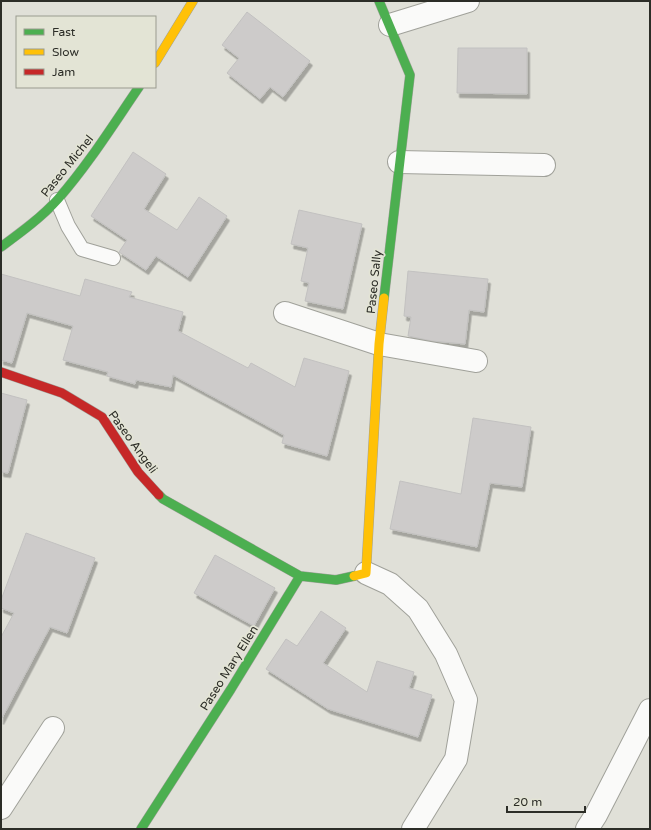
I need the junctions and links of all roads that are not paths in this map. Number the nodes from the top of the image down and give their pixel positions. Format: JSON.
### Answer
{"nodes":[{"id":1,"x":193,"y":1,"type":"edge"},
{"id":2,"x":378,"y":1,"type":"edge"},
{"id":3,"x":468,"y":1,"type":"edge"},
{"id":4,"x":390,"y":25,"type":"junction"},
{"id":5,"x":156,"y":60,"type":"edge"},
{"id":6,"x":138,"y":88,"type":"edge"},
{"id":7,"x":399,"y":162,"type":"junction"},
{"id":8,"x":544,"y":165,"type":"dead end"},
{"id":9,"x":57,"y":200,"type":"junction"},
{"id":10,"x":1,"y":247,"type":"edge"},
{"id":11,"x":113,"y":258,"type":"dead end"},
{"id":12,"x":285,"y":313,"type":"dead end"},
{"id":13,"x":379,"y":344,"type":"junction"},
{"id":14,"x":476,"y":361,"type":"dead end"},
{"id":15,"x":1,"y":372,"type":"edge"},
{"id":16,"x":366,"y":573,"type":"junction"},
{"id":17,"x":300,"y":576,"type":"junction"},
{"id":18,"x":650,"y":710,"type":"edge"},
{"id":19,"x":53,"y":728,"type":"dead end"},
{"id":20,"x":1,"y":808,"type":"edge"},
{"id":21,"x":141,"y":829,"type":"edge"},
{"id":22,"x":413,"y":829,"type":"edge"},
{"id":23,"x":587,"y":829,"type":"edge"}],
"edges":[{"from":1,"to":5,"type":"street"},
{"from":2,"to":4,"type":"street","name":"Paseo Sally"},
{"from":3,"to":4,"type":"street"},
{"from":4,"to":7,"type":"street","name":"Paseo Sally"},
{"from":6,"to":9,"type":"street","name":"Paseo Michel"},
{"from":7,"to":8,"type":"street"},
{"from":7,"to":13,"type":"street","name":"Paseo Sally"},
{"from":9,"to":10,"type":"street","name":"Paseo Michel"},
{"from":9,"to":11,"type":"lane"},
{"from":12,"to":13,"type":"street"},
{"from":13,"to":14,"type":"street"},
{"from":13,"to":16,"type":"street","name":"Paseo Sally"},
{"from":15,"to":17,"type":"street","name":"Paseo Angeli"},
{"from":16,"to":17,"type":"street"},
{"from":16,"to":22,"type":"street"},
{"from":17,"to":21,"type":"street","name":"Paseo Mary Ellen"},
{"from":18,"to":23,"type":"street"},
{"from":19,"to":20,"type":"street"}]}
